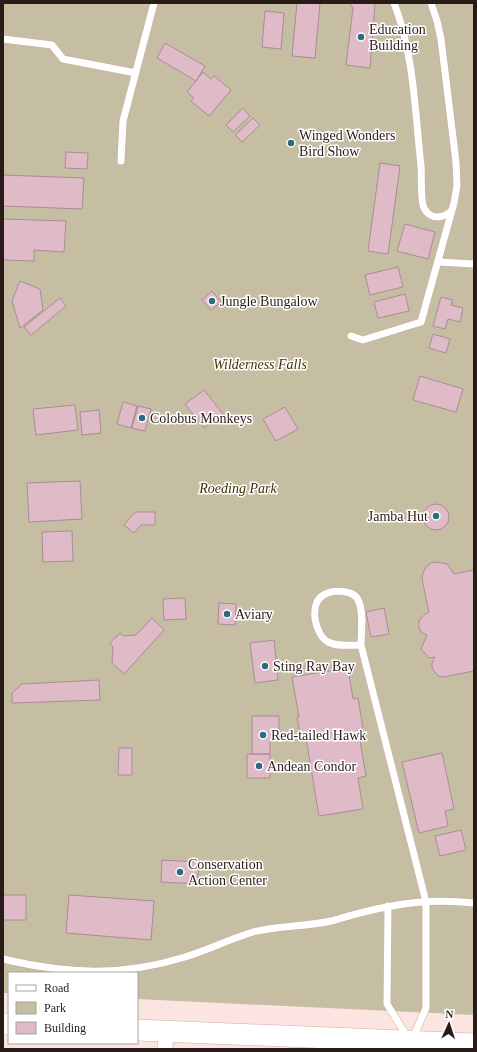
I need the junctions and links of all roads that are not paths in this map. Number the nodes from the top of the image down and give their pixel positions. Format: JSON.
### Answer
{"nodes":[{"id":1,"x":154,"y":3,"type":"edge"},
{"id":2,"x":394,"y":3,"type":"edge"},
{"id":3,"x":431,"y":3,"type":"edge"},
{"id":4,"x":3,"y":39,"type":"edge"},
{"id":5,"x":136,"y":73,"type":"junction"},
{"id":6,"x":121,"y":161,"type":"dead end"},
{"id":7,"x":453,"y":208,"type":"junction"},
{"id":8,"x":438,"y":262,"type":"junction"},
{"id":9,"x":474,"y":264,"type":"edge"},
{"id":10,"x":351,"y":336,"type":"dead end"},
{"id":11,"x":361,"y":645,"type":"junction"},
{"id":12,"x":426,"y":902,"type":"junction"},
{"id":13,"x":474,"y":903,"type":"edge"},
{"id":14,"x":388,"y":906,"type":"junction"},
{"id":15,"x":3,"y":959,"type":"edge"},
{"id":16,"x":138,"y":1030,"type":"edge"},
{"id":17,"x":166,"y":1040,"type":"edge"},
{"id":18,"x":474,"y":1044,"type":"edge"},
{"id":19,"x":410,"y":1045,"type":"edge"}],
"edges":[{"from":1,"to":5,"type":"lane"},
{"from":2,"to":7,"type":"lane"},
{"from":3,"to":7,"type":"lane"},
{"from":4,"to":5,"type":"lane"},
{"from":5,"to":6,"type":"lane"},
{"from":7,"to":8,"type":"lane"},
{"from":8,"to":9,"type":"lane"},
{"from":8,"to":10,"type":"lane"},
{"from":11,"to":11,"type":"lane"},
{"from":11,"to":12,"type":"lane"},
{"from":12,"to":13,"type":"lane"},
{"from":12,"to":14,"type":"lane"},
{"from":12,"to":19,"type":"lane"},
{"from":14,"to":15,"type":"lane"},
{"from":14,"to":19,"type":"lane"},
{"from":16,"to":17,"type":"main road"},
{"from":17,"to":19,"type":"main road"},
{"from":18,"to":19,"type":"main road"}]}
